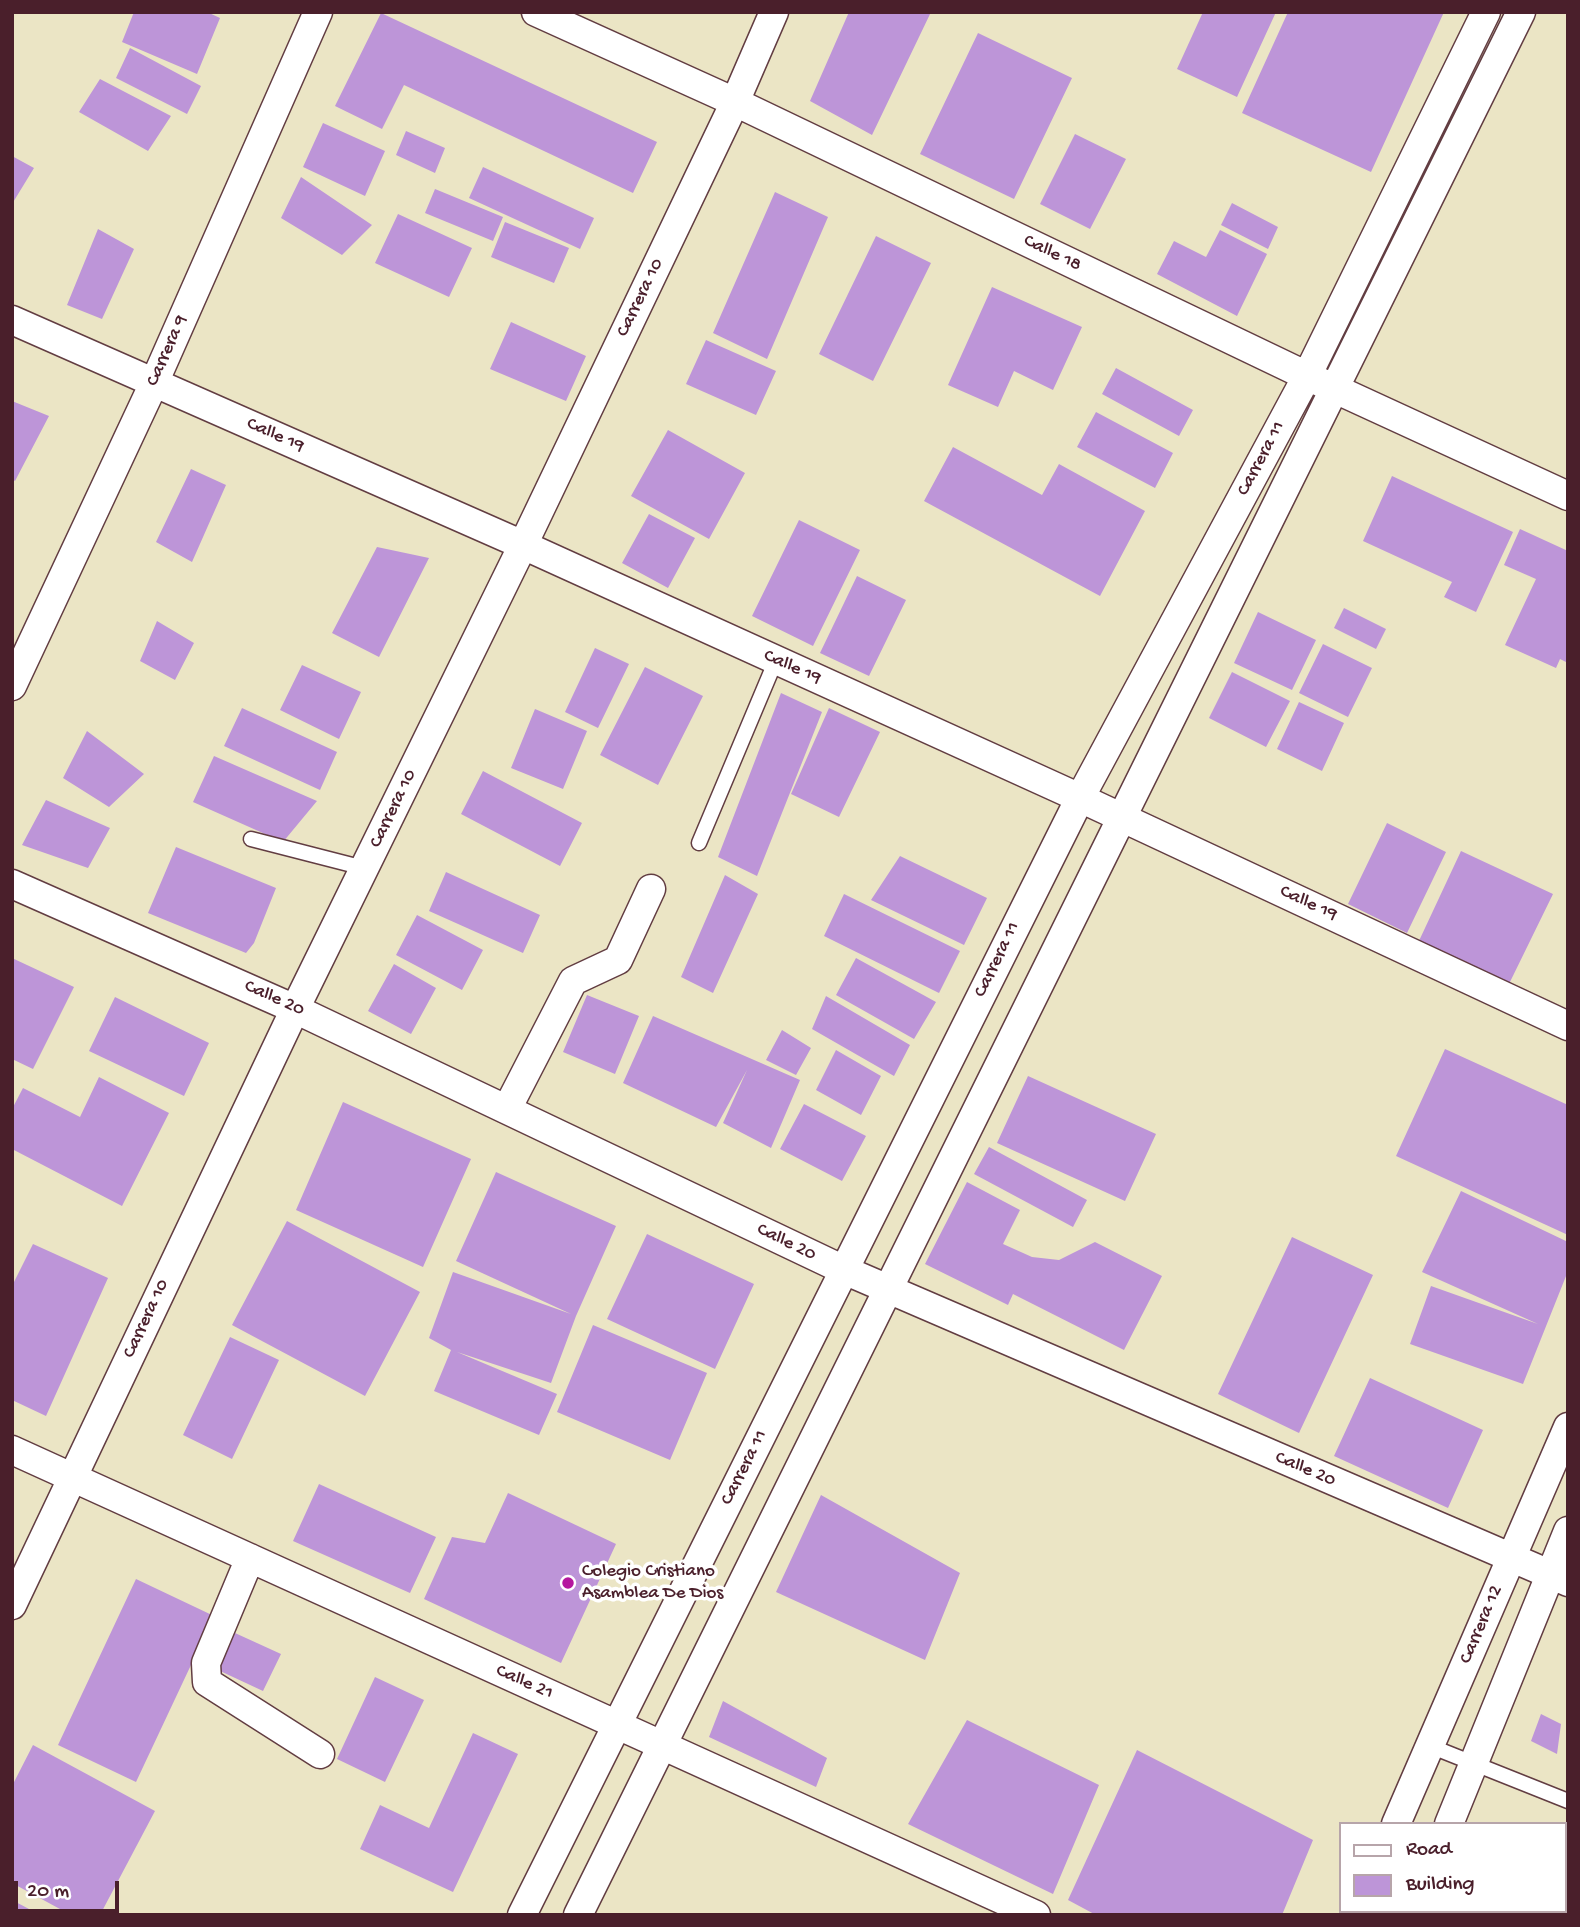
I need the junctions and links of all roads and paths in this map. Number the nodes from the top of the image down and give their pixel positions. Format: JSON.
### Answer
{"nodes":[{"id":1,"x":318,"y":12,"type":"edge"},
{"id":2,"x":536,"y":12,"type":"edge"},
{"id":3,"x":774,"y":12,"type":"edge"},
{"id":4,"x":1486,"y":12,"type":"edge"},
{"id":5,"x":1521,"y":12,"type":"edge"},
{"id":6,"x":735,"y":102,"type":"junction"},
{"id":7,"x":12,"y":320,"type":"edge"},
{"id":8,"x":1307,"y":376,"type":"junction"},
{"id":9,"x":154,"y":383,"type":"junction"},
{"id":10,"x":1336,"y":389,"type":"junction"},
{"id":11,"x":1568,"y":496,"type":"edge"},
{"id":12,"x":523,"y":545,"type":"junction"},
{"id":13,"x":776,"y":660,"type":"junction"},
{"id":14,"x":12,"y":686,"type":"edge"},
{"id":15,"x":1080,"y":798,"type":"junction"},
{"id":16,"x":1123,"y":818,"type":"junction"},
{"id":17,"x":251,"y":839,"type":"dead end"},
{"id":18,"x":699,"y":843,"type":"dead end"},
{"id":19,"x":364,"y":868,"type":"junction"},
{"id":20,"x":12,"y":884,"type":"edge"},
{"id":21,"x":651,"y":889,"type":"dead end"},
{"id":22,"x":295,"y":1009,"type":"junction"},
{"id":23,"x":1568,"y":1026,"type":"edge"},
{"id":24,"x":507,"y":1109,"type":"junction"},
{"id":25,"x":844,"y":1270,"type":"junction"},
{"id":26,"x":888,"y":1290,"type":"junction"},
{"id":27,"x":1568,"y":1427,"type":"edge"},
{"id":28,"x":12,"y":1450,"type":"edge"},
{"id":29,"x":72,"y":1478,"type":"junction"},
{"id":30,"x":1568,"y":1531,"type":"edge"},
{"id":31,"x":250,"y":1558,"type":"junction"},
{"id":32,"x":1511,"y":1559,"type":"junction"},
{"id":33,"x":1558,"y":1577,"type":"edge"},
{"id":34,"x":12,"y":1605,"type":"edge"},
{"id":35,"x":617,"y":1725,"type":"junction"},
{"id":36,"x":662,"y":1745,"type":"junction"},
{"id":37,"x":1430,"y":1746,"type":"junction"},
{"id":38,"x":320,"y":1754,"type":"dead end"},
{"id":39,"x":1474,"y":1763,"type":"junction"},
{"id":40,"x":1568,"y":1801,"type":"edge"},
{"id":41,"x":1397,"y":1822,"type":"edge"},
{"id":42,"x":1450,"y":1822,"type":"edge"},
{"id":43,"x":522,"y":1915,"type":"edge"},
{"id":44,"x":578,"y":1915,"type":"edge"},
{"id":45,"x":1036,"y":1915,"type":"edge"}],
"edges":[{"from":1,"to":9,"type":"street","name":"Carrera 9"},
{"from":2,"to":6,"type":"street","name":"Calle 18"},
{"from":3,"to":6,"type":"street","name":"Carrera 10"},
{"from":4,"to":8,"type":"street","name":"Carrera 11"},
{"from":5,"to":10,"type":"street","name":"Carrera 11"},
{"from":6,"to":8,"type":"street","name":"Calle 18"},
{"from":6,"to":12,"type":"street","name":"Carrera 10"},
{"from":7,"to":9,"type":"street","name":"Calle 19"},
{"from":8,"to":10,"type":"street","name":"Calle 18"},
{"from":8,"to":15,"type":"street","name":"Carrera 11"},
{"from":9,"to":12,"type":"street","name":"Calle 19"},
{"from":9,"to":14,"type":"street","name":"Carrera 9"},
{"from":10,"to":11,"type":"street","name":"Calle 18"},
{"from":10,"to":16,"type":"street","name":"Carrera 11"},
{"from":12,"to":13,"type":"street","name":"Calle 19"},
{"from":12,"to":19,"type":"street","name":"Carrera 10"},
{"from":13,"to":15,"type":"street","name":"Calle 19"},
{"from":13,"to":18,"type":"lane"},
{"from":15,"to":16,"type":"street","name":"Calle 19"},
{"from":15,"to":25,"type":"street","name":"Carrera 11"},
{"from":16,"to":23,"type":"street","name":"Calle 19"},
{"from":16,"to":26,"type":"street","name":"Carrera 11"},
{"from":17,"to":19,"type":"lane"},
{"from":19,"to":22,"type":"street","name":"Carrera 10"},
{"from":20,"to":22,"type":"street","name":"Calle 20"},
{"from":21,"to":24,"type":"street"},
{"from":22,"to":24,"type":"street","name":"Calle 20"},
{"from":22,"to":29,"type":"street","name":"Carrera 10"},
{"from":24,"to":25,"type":"street","name":"Calle 20"},
{"from":25,"to":26,"type":"street","name":"Calle 20"},
{"from":25,"to":35,"type":"street","name":"Carrera 11"},
{"from":26,"to":32,"type":"street","name":"Calle 20"},
{"from":26,"to":36,"type":"street","name":"Carrera 11"},
{"from":27,"to":32,"type":"street","name":"Carrera 12"},
{"from":28,"to":29,"type":"street","name":"Calle 21"},
{"from":29,"to":31,"type":"street","name":"Calle 21"},
{"from":29,"to":34,"type":"street","name":"Carrera 10"},
{"from":30,"to":33,"type":"street"},
{"from":31,"to":35,"type":"street","name":"Calle 21"},
{"from":31,"to":38,"type":"street"},
{"from":32,"to":33,"type":"street","name":"Calle 20"},
{"from":32,"to":37,"type":"street","name":"Carrera 12"},
{"from":33,"to":39,"type":"street"},
{"from":35,"to":36,"type":"street","name":"Calle 21"},
{"from":35,"to":43,"type":"street","name":"Carrera 11"},
{"from":36,"to":44,"type":"street","name":"Carrera 11"},
{"from":36,"to":45,"type":"street","name":"Calle 21"},
{"from":37,"to":39,"type":"lane"},
{"from":37,"to":41,"type":"street","name":"Carrera 12"},
{"from":39,"to":40,"type":"lane"},
{"from":39,"to":42,"type":"street"}]}
